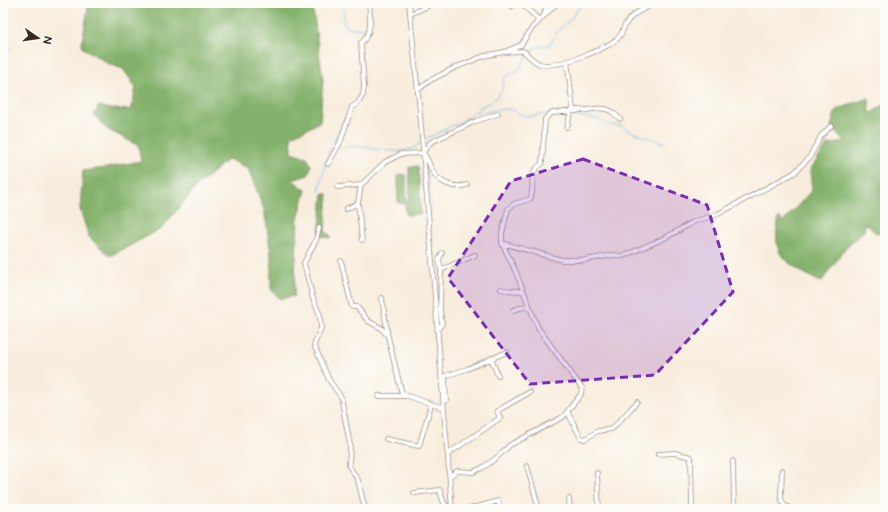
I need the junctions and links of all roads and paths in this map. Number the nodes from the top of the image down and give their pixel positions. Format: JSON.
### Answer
{"nodes":[{"id":1,"x":368,"y":3,"type":"edge"},
{"id":2,"x":409,"y":3,"type":"edge"},
{"id":3,"x":435,"y":3,"type":"edge"},
{"id":4,"x":510,"y":3,"type":"edge"},
{"id":5,"x":516,"y":3,"type":"edge"},
{"id":6,"x":521,"y":3,"type":"edge"},
{"id":7,"x":548,"y":3,"type":"edge"},
{"id":8,"x":557,"y":3,"type":"edge"},
{"id":9,"x":655,"y":3,"type":"edge"},
{"id":10,"x":410,"y":14,"type":"junction"},
{"id":11,"x":543,"y":17,"type":"junction"},
{"id":12,"x":537,"y":23,"type":"junction"},
{"id":13,"x":504,"y":52,"type":"junction"},
{"id":14,"x":567,"y":61,"type":"junction"},
{"id":15,"x":418,"y":90,"type":"junction"},
{"id":16,"x":573,"y":111,"type":"junction"},
{"id":17,"x":498,"y":114,"type":"dead end"},
{"id":18,"x":620,"y":119,"type":"dead end"},
{"id":19,"x":830,"y":126,"type":"dead end"},
{"id":20,"x":567,"y":127,"type":"dead end"},
{"id":21,"x":423,"y":153,"type":"junction"},
{"id":22,"x":328,"y":164,"type":"dead end"},
{"id":23,"x":362,"y":185,"type":"junction"},
{"id":24,"x":467,"y":185,"type":"dead end"},
{"id":25,"x":337,"y":186,"type":"dead end"},
{"id":26,"x":358,"y":203,"type":"junction"},
{"id":27,"x":346,"y":209,"type":"dead end"},
{"id":28,"x":319,"y":228,"type":"dead end"},
{"id":29,"x":362,"y":240,"type":"dead end"},
{"id":30,"x":502,"y":243,"type":"junction"},
{"id":31,"x":442,"y":253,"type":"dead end"},
{"id":32,"x":475,"y":255,"type":"dead end"},
{"id":33,"x":341,"y":261,"type":"dead end"},
{"id":34,"x":441,"y":270,"type":"junction"},
{"id":35,"x":501,"y":289,"type":"dead end"},
{"id":36,"x":524,"y":292,"type":"junction"},
{"id":37,"x":382,"y":298,"type":"dead end"},
{"id":38,"x":513,"y":310,"type":"dead end"},
{"id":39,"x":531,"y":310,"type":"junction"},
{"id":40,"x":438,"y":329,"type":"junction"},
{"id":41,"x":388,"y":337,"type":"junction"},
{"id":42,"x":507,"y":352,"type":"dead end"},
{"id":43,"x":491,"y":358,"type":"junction"},
{"id":44,"x":498,"y":376,"type":"dead end"},
{"id":45,"x":530,"y":392,"type":"dead end"},
{"id":46,"x":378,"y":396,"type":"dead end"},
{"id":47,"x":405,"y":396,"type":"junction"},
{"id":48,"x":637,"y":402,"type":"dead end"},
{"id":49,"x":431,"y":405,"type":"junction"},
{"id":50,"x":444,"y":408,"type":"junction"},
{"id":51,"x":568,"y":413,"type":"junction"},
{"id":52,"x":386,"y":439,"type":"dead end"},
{"id":53,"x":448,"y":454,"type":"junction"},
{"id":54,"x":658,"y":454,"type":"dead end"},
{"id":55,"x":733,"y":461,"type":"dead end"},
{"id":56,"x":527,"y":466,"type":"dead end"},
{"id":57,"x":782,"y":470,"type":"dead end"},
{"id":58,"x":597,"y":473,"type":"dead end"},
{"id":59,"x":450,"y":476,"type":"junction"},
{"id":60,"x":414,"y":493,"type":"dead end"},
{"id":61,"x":569,"y":499,"type":"dead end"},
{"id":62,"x":365,"y":509,"type":"edge"},
{"id":63,"x":452,"y":509,"type":"edge"},
{"id":64,"x":470,"y":509,"type":"edge"},
{"id":65,"x":502,"y":509,"type":"edge"},
{"id":66,"x":539,"y":509,"type":"edge"},
{"id":67,"x":570,"y":509,"type":"edge"},
{"id":68,"x":599,"y":509,"type":"edge"},
{"id":69,"x":692,"y":509,"type":"edge"},
{"id":70,"x":734,"y":509,"type":"edge"},
{"id":71,"x":788,"y":509,"type":"edge"},
{"id":72,"x":792,"y":509,"type":"edge"}],
"edges":[{"from":1,"to":22,"type":"street"},
{"from":2,"to":10,"type":"street"},
{"from":3,"to":10,"type":"street"},
{"from":4,"to":5,"type":"street"},
{"from":6,"to":12,"type":"street"},
{"from":7,"to":11,"type":"street"},
{"from":8,"to":11,"type":"street"},
{"from":9,"to":14,"type":"street"},
{"from":10,"to":15,"type":"street"},
{"from":11,"to":12,"type":"street"},
{"from":12,"to":13,"type":"street"},
{"from":13,"to":14,"type":"street"},
{"from":13,"to":15,"type":"street"},
{"from":14,"to":16,"type":"street"},
{"from":15,"to":21,"type":"street"},
{"from":16,"to":18,"type":"street"},
{"from":16,"to":20,"type":"street"},
{"from":16,"to":30,"type":"street"},
{"from":17,"to":21,"type":"street"},
{"from":19,"to":30,"type":"street"},
{"from":21,"to":23,"type":"street"},
{"from":21,"to":24,"type":"street"},
{"from":21,"to":40,"type":"street"},
{"from":23,"to":25,"type":"street"},
{"from":23,"to":26,"type":"street"},
{"from":26,"to":27,"type":"street"},
{"from":26,"to":29,"type":"street"},
{"from":28,"to":62,"type":"street"},
{"from":30,"to":36,"type":"street"},
{"from":31,"to":34,"type":"street"},
{"from":32,"to":34,"type":"street"},
{"from":33,"to":41,"type":"street"},
{"from":34,"to":40,"type":"street"},
{"from":35,"to":36,"type":"street"},
{"from":36,"to":39,"type":"street"},
{"from":37,"to":41,"type":"street"},
{"from":38,"to":39,"type":"street"},
{"from":39,"to":51,"type":"street"},
{"from":40,"to":50,"type":"street"},
{"from":41,"to":47,"type":"street"},
{"from":42,"to":43,"type":"street"},
{"from":43,"to":44,"type":"street"},
{"from":43,"to":50,"type":"street"},
{"from":45,"to":53,"type":"street"},
{"from":46,"to":47,"type":"street"},
{"from":47,"to":49,"type":"street"},
{"from":48,"to":51,"type":"street"},
{"from":49,"to":50,"type":"street"},
{"from":49,"to":52,"type":"street"},
{"from":50,"to":53,"type":"street"},
{"from":51,"to":59,"type":"street"},
{"from":53,"to":59,"type":"street"},
{"from":54,"to":69,"type":"street"},
{"from":55,"to":70,"type":"street"},
{"from":56,"to":66,"type":"street"},
{"from":57,"to":71,"type":"street"},
{"from":58,"to":68,"type":"street"},
{"from":59,"to":63,"type":"street"},
{"from":60,"to":63,"type":"street"},
{"from":61,"to":67,"type":"street"},
{"from":64,"to":65,"type":"street"},
{"from":71,"to":72,"type":"street"}]}
